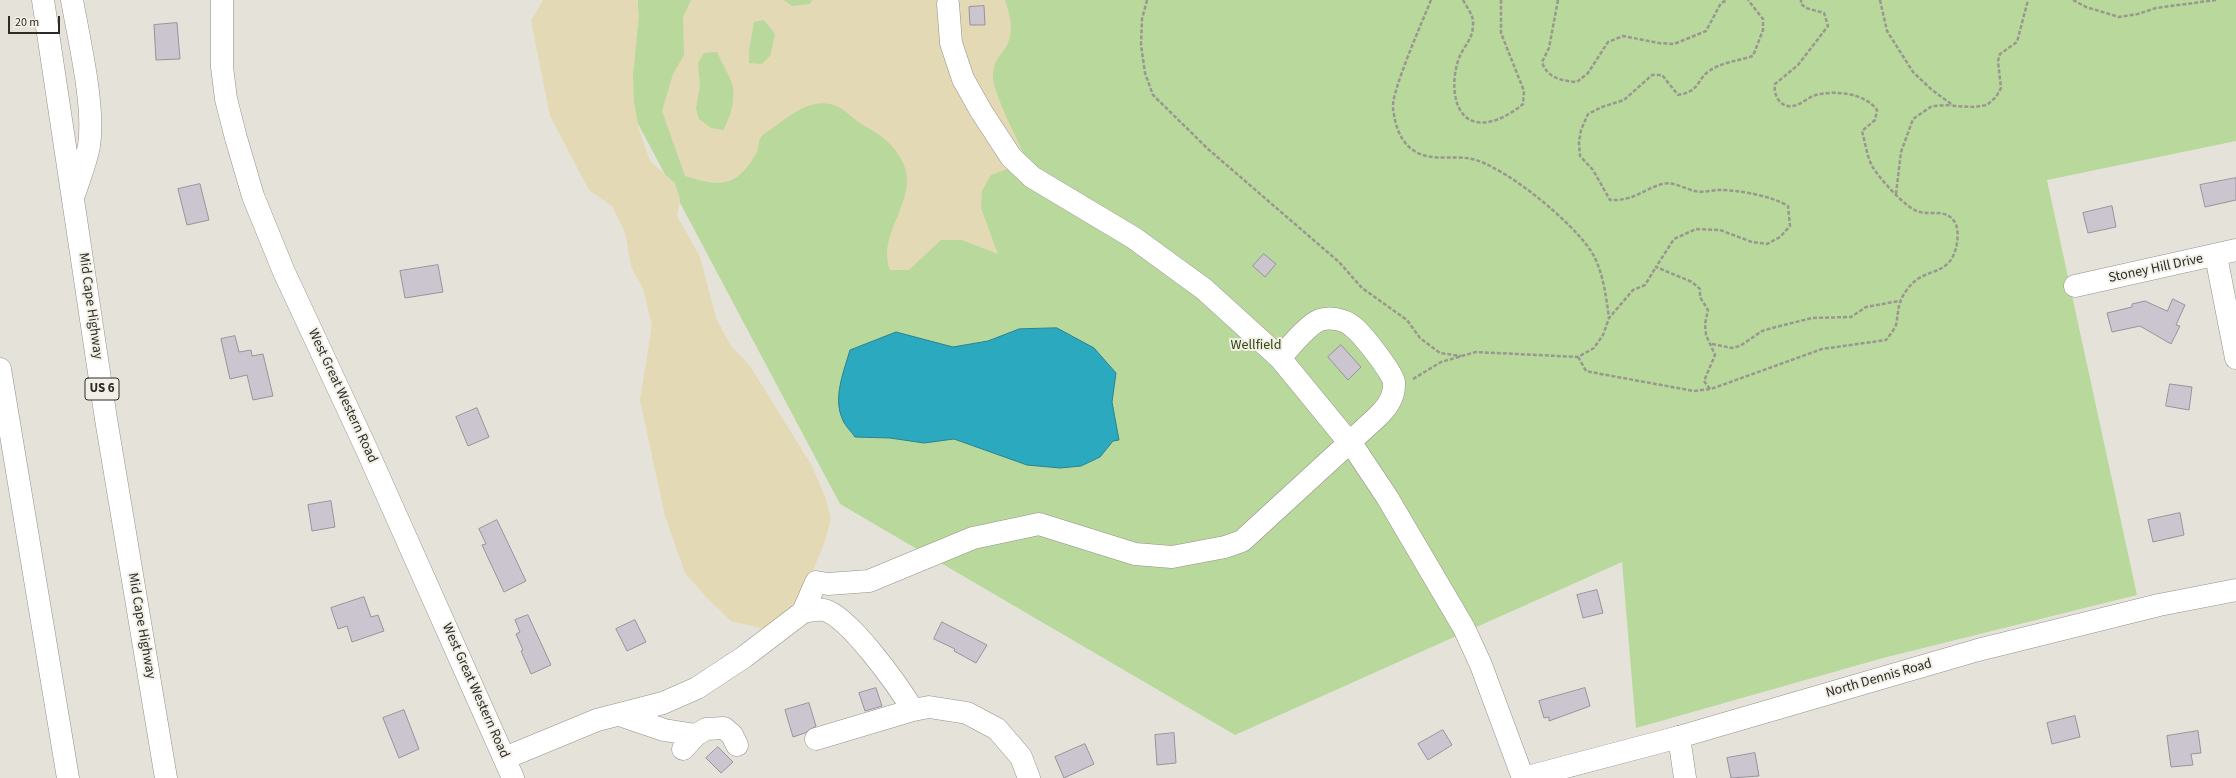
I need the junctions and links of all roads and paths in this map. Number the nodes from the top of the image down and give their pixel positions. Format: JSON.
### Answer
{"nodes":[{"id":1,"x":43,"y":0,"type":"edge"},
{"id":2,"x":72,"y":0,"type":"edge"},
{"id":3,"x":222,"y":0,"type":"edge"},
{"id":4,"x":1147,"y":0,"type":"edge"},
{"id":5,"x":1431,"y":0,"type":"edge"},
{"id":6,"x":1463,"y":0,"type":"edge"},
{"id":7,"x":1501,"y":0,"type":"edge"},
{"id":8,"x":1558,"y":0,"type":"edge"},
{"id":9,"x":1727,"y":0,"type":"edge"},
{"id":10,"x":1748,"y":0,"type":"edge"},
{"id":11,"x":1801,"y":0,"type":"edge"},
{"id":12,"x":1880,"y":0,"type":"edge"},
{"id":13,"x":2028,"y":0,"type":"edge"},
{"id":14,"x":2073,"y":0,"type":"edge"},
{"id":15,"x":2216,"y":0,"type":"edge"},
{"id":16,"x":948,"y":4,"type":"dead end"},
{"id":17,"x":1954,"y":106,"type":"junction"},
{"id":18,"x":74,"y":195,"type":"junction"},
{"id":19,"x":1896,"y":195,"type":"junction"},
{"id":20,"x":2226,"y":253,"type":"edge"},
{"id":21,"x":1656,"y":267,"type":"junction"},
{"id":22,"x":2075,"y":286,"type":"dead end"},
{"id":23,"x":1899,"y":300,"type":"junction"},
{"id":24,"x":1609,"y":318,"type":"junction"},
{"id":25,"x":1711,"y":344,"type":"junction"},
{"id":26,"x":1460,"y":356,"type":"junction"},
{"id":27,"x":1578,"y":357,"type":"junction"},
{"id":28,"x":1280,"y":358,"type":"junction"},
{"id":29,"x":2236,"y":358,"type":"edge"},
{"id":30,"x":0,"y":369,"type":"edge"},
{"id":31,"x":1711,"y":389,"type":"junction"},
{"id":32,"x":1393,"y":393,"type":"junction"},
{"id":33,"x":1349,"y":444,"type":"junction"},
{"id":34,"x":2236,"y":590,"type":"edge"},
{"id":35,"x":803,"y":612,"type":"junction"},
{"id":36,"x":913,"y":710,"type":"junction"},
{"id":37,"x":620,"y":715,"type":"junction"},
{"id":38,"x":1679,"y":737,"type":"junction"},
{"id":39,"x":816,"y":739,"type":"dead end"},
{"id":40,"x":737,"y":745,"type":"dead end"},
{"id":41,"x":505,"y":758,"type":"junction"},
{"id":42,"x":68,"y":778,"type":"edge"},
{"id":43,"x":166,"y":778,"type":"edge"},
{"id":44,"x":513,"y":778,"type":"edge"},
{"id":45,"x":1029,"y":778,"type":"edge"},
{"id":46,"x":1524,"y":778,"type":"edge"},
{"id":47,"x":1685,"y":778,"type":"edge"}],
"edges":[{"from":1,"to":18,"type":"main road","name":"Mid Cape Highway","number":"US 6"},
{"from":2,"to":18,"type":"main road"},
{"from":3,"to":41,"type":"main road","name":"West Great Western Road"},
{"from":4,"to":26,"type":"path"},
{"from":5,"to":24,"type":"path"},
{"from":6,"to":7,"type":"path"},
{"from":8,"to":9,"type":"path"},
{"from":10,"to":21,"type":"path"},
{"from":11,"to":19,"type":"path"},
{"from":12,"to":17,"type":"path"},
{"from":13,"to":17,"type":"path"},
{"from":14,"to":15,"type":"path"},
{"from":16,"to":28,"type":"main road"},
{"from":17,"to":19,"type":"path"},
{"from":18,"to":43,"type":"main road","name":"Mid Cape Highway","number":"US 6"},
{"from":19,"to":23,"type":"path"},
{"from":20,"to":22,"type":"main road","name":"Stoney Hill Drive"},
{"from":20,"to":29,"type":"main road"},
{"from":21,"to":24,"type":"path"},
{"from":21,"to":25,"type":"path"},
{"from":23,"to":25,"type":"path"},
{"from":23,"to":31,"type":"path"},
{"from":24,"to":27,"type":"path"},
{"from":25,"to":31,"type":"path"},
{"from":26,"to":27,"type":"path"},
{"from":26,"to":32,"type":"path"},
{"from":27,"to":31,"type":"path"},
{"from":28,"to":32,"type":"main road"},
{"from":28,"to":33,"type":"main road"},
{"from":30,"to":42,"type":"main road"},
{"from":32,"to":33,"type":"main road"},
{"from":33,"to":35,"type":"main road"},
{"from":33,"to":46,"type":"main road"},
{"from":34,"to":38,"type":"main road","name":"North Dennis Road"},
{"from":35,"to":36,"type":"main road"},
{"from":35,"to":37,"type":"main road"},
{"from":36,"to":39,"type":"main road"},
{"from":36,"to":45,"type":"main road"},
{"from":37,"to":40,"type":"main road"},
{"from":37,"to":41,"type":"main road"},
{"from":38,"to":46,"type":"main road","name":"North Dennis Road"},
{"from":38,"to":47,"type":"main road"},
{"from":41,"to":44,"type":"main road","name":"West Great Western Road"}]}
